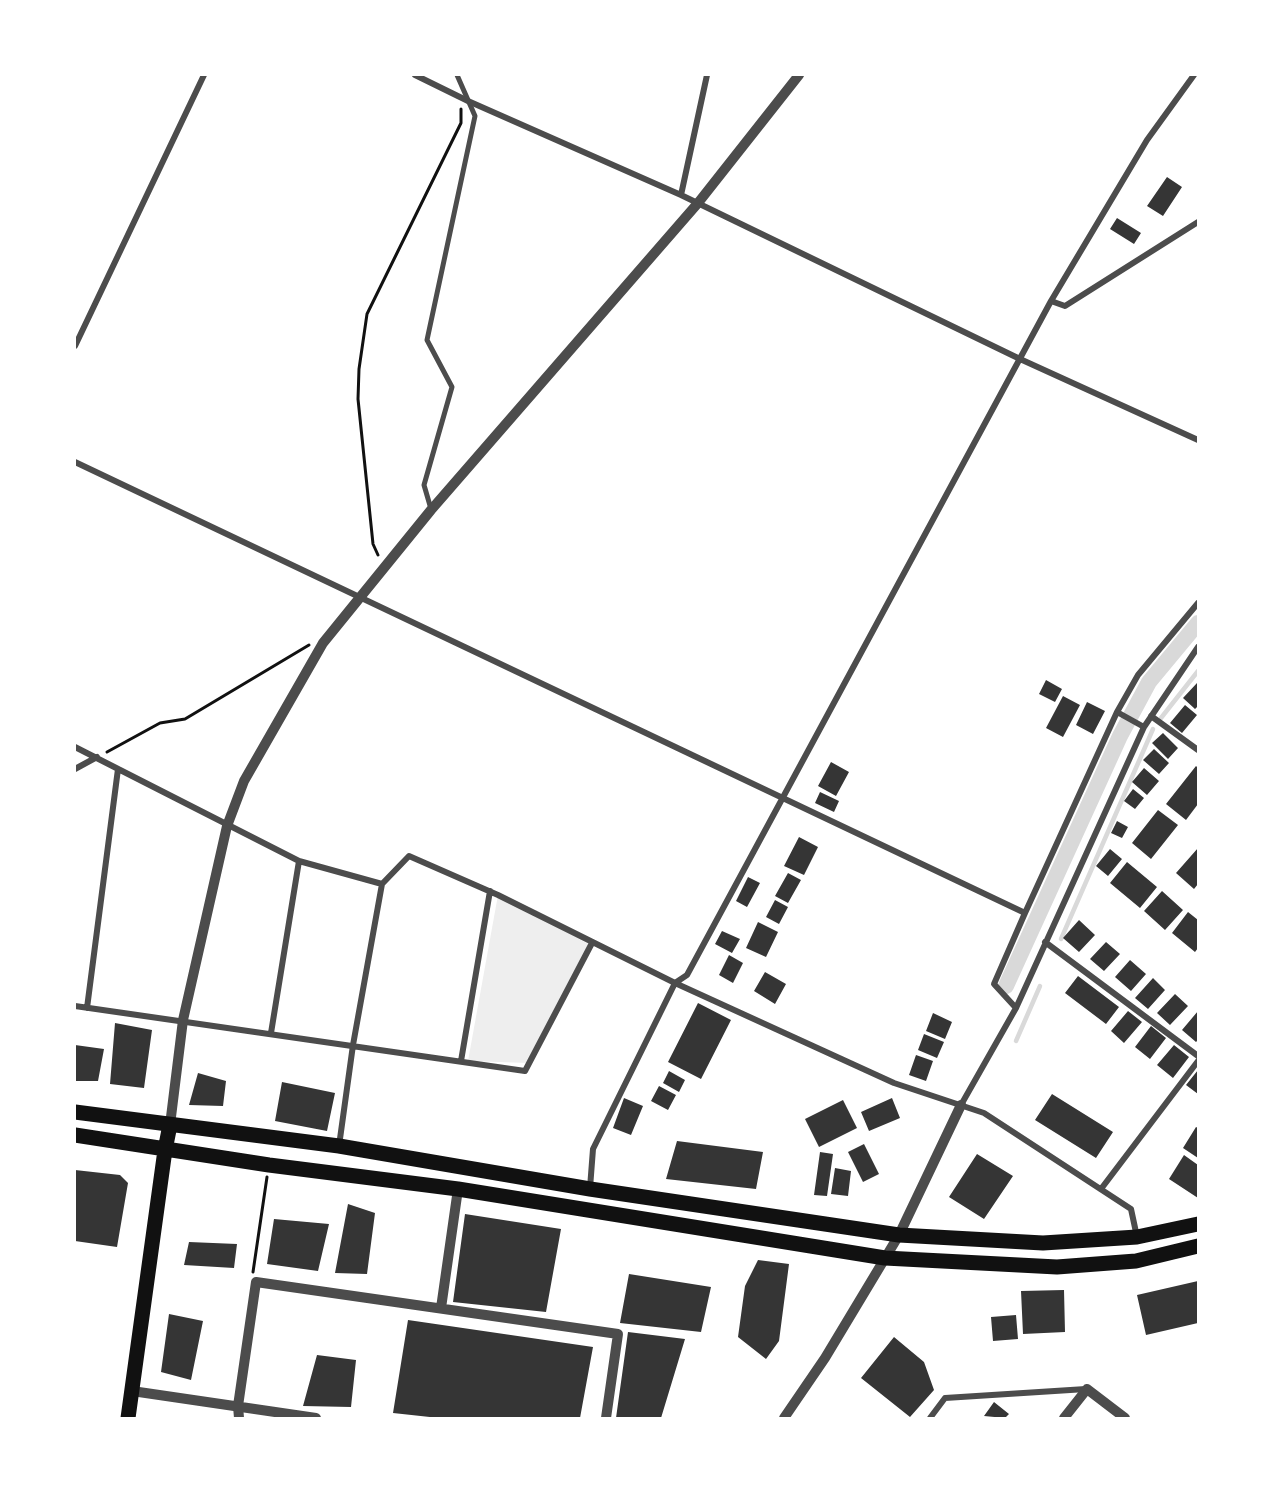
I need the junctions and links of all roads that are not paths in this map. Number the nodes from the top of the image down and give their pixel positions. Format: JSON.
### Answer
{"nodes":[{"id":1,"x":204,"y":75,"type":"edge"},
{"id":2,"x":415,"y":75,"type":"edge"},
{"id":3,"x":457,"y":75,"type":"edge"},
{"id":4,"x":707,"y":75,"type":"edge"},
{"id":5,"x":799,"y":75,"type":"edge"},
{"id":6,"x":1194,"y":75,"type":"edge"},
{"id":7,"x":464,"y":100,"type":"junction"},
{"id":8,"x":681,"y":195,"type":"junction"},
{"id":9,"x":698,"y":203,"type":"junction"},
{"id":10,"x":1198,"y":222,"type":"edge"},
{"id":11,"x":1051,"y":301,"type":"junction"},
{"id":12,"x":75,"y":346,"type":"edge"},
{"id":13,"x":1020,"y":358,"type":"junction"},
{"id":14,"x":1198,"y":440,"type":"edge"},
{"id":15,"x":75,"y":462,"type":"edge"},
{"id":16,"x":431,"y":510,"type":"junction"},
{"id":17,"x":360,"y":596,"type":"junction"},
{"id":18,"x":1198,"y":603,"type":"edge"},
{"id":19,"x":1198,"y":647,"type":"edge"},
{"id":20,"x":1118,"y":712,"type":"junction"},
{"id":21,"x":1151,"y":716,"type":"junction"},
{"id":22,"x":1144,"y":727,"type":"junction"},
{"id":23,"x":75,"y":747,"type":"edge"},
{"id":24,"x":1198,"y":750,"type":"edge"},
{"id":25,"x":97,"y":757,"type":"junction"},
{"id":26,"x":75,"y":769,"type":"edge"},
{"id":27,"x":118,"y":770,"type":"junction"},
{"id":28,"x":783,"y":798,"type":"junction"},
{"id":29,"x":227,"y":826,"type":"junction"},
{"id":30,"x":299,"y":861,"type":"junction"},
{"id":31,"x":382,"y":884,"type":"junction"},
{"id":32,"x":490,"y":891,"type":"junction"},
{"id":33,"x":1024,"y":913,"type":"junction"},
{"id":34,"x":1045,"y":942,"type":"junction"},
{"id":35,"x":592,"y":943,"type":"junction"},
{"id":36,"x":675,"y":983,"type":"junction"},
{"id":37,"x":75,"y":1006,"type":"edge"},
{"id":38,"x":87,"y":1008,"type":"junction"},
{"id":39,"x":1016,"y":1008,"type":"junction"},
{"id":40,"x":183,"y":1020,"type":"junction"},
{"id":41,"x":271,"y":1033,"type":"junction"},
{"id":42,"x":353,"y":1045,"type":"junction"},
{"id":43,"x":1198,"y":1056,"type":"edge"},
{"id":44,"x":461,"y":1060,"type":"junction"},
{"id":45,"x":1198,"y":1061,"type":"edge"},
{"id":46,"x":961,"y":1105,"type":"junction"},
{"id":47,"x":75,"y":1112,"type":"edge"},
{"id":48,"x":170,"y":1125,"type":"junction"},
{"id":49,"x":75,"y":1135,"type":"edge"},
{"id":50,"x":339,"y":1146,"type":"junction"},
{"id":51,"x":165,"y":1150,"type":"junction"},
{"id":52,"x":458,"y":1189,"type":"junction"},
{"id":53,"x":590,"y":1189,"type":"junction"},
{"id":54,"x":1101,"y":1189,"type":"junction"},
{"id":55,"x":1198,"y":1224,"type":"edge"},
{"id":56,"x":899,"y":1235,"type":"junction"},
{"id":57,"x":1137,"y":1237,"type":"junction"},
{"id":58,"x":1198,"y":1246,"type":"edge"},
{"id":59,"x":885,"y":1258,"type":"junction"},
{"id":60,"x":441,"y":1308,"type":"junction"},
{"id":61,"x":1087,"y":1389,"type":"junction"},
{"id":62,"x":132,"y":1391,"type":"junction"},
{"id":63,"x":238,"y":1406,"type":"junction"},
{"id":64,"x":128,"y":1418,"type":"edge"},
{"id":65,"x":239,"y":1418,"type":"edge"},
{"id":66,"x":316,"y":1418,"type":"edge"},
{"id":67,"x":606,"y":1418,"type":"edge"},
{"id":68,"x":784,"y":1418,"type":"edge"},
{"id":69,"x":930,"y":1418,"type":"edge"},
{"id":70,"x":1064,"y":1418,"type":"edge"},
{"id":71,"x":1125,"y":1418,"type":"edge"}],
"edges":[{"from":1,"to":12,"type":"street"},
{"from":2,"to":7,"type":"street"},
{"from":3,"to":7,"type":"street"},
{"from":4,"to":8,"type":"street"},
{"from":5,"to":9,"type":"street"},
{"from":6,"to":11,"type":"street"},
{"from":7,"to":8,"type":"street"},
{"from":7,"to":16,"type":"street"},
{"from":8,"to":9,"type":"street"},
{"from":9,"to":13,"type":"street"},
{"from":9,"to":16,"type":"street"},
{"from":10,"to":11,"type":"street"},
{"from":11,"to":13,"type":"street"},
{"from":13,"to":14,"type":"street"},
{"from":13,"to":28,"type":"street"},
{"from":15,"to":17,"type":"street"},
{"from":16,"to":17,"type":"street"},
{"from":17,"to":28,"type":"street"},
{"from":17,"to":29,"type":"street"},
{"from":18,"to":20,"type":"street"},
{"from":19,"to":21,"type":"street"},
{"from":20,"to":22,"type":"street"},
{"from":20,"to":33,"type":"street"},
{"from":21,"to":22,"type":"street"},
{"from":21,"to":24,"type":"street"},
{"from":22,"to":34,"type":"street"},
{"from":23,"to":25,"type":"street"},
{"from":25,"to":26,"type":"street"},
{"from":25,"to":27,"type":"street"},
{"from":27,"to":29,"type":"street"},
{"from":27,"to":38,"type":"street"},
{"from":28,"to":33,"type":"street"},
{"from":28,"to":36,"type":"street"},
{"from":29,"to":30,"type":"street"},
{"from":29,"to":40,"type":"street"},
{"from":30,"to":31,"type":"street"},
{"from":30,"to":41,"type":"street"},
{"from":31,"to":32,"type":"street"},
{"from":31,"to":42,"type":"street"},
{"from":32,"to":35,"type":"street"},
{"from":32,"to":44,"type":"street"},
{"from":33,"to":39,"type":"street"},
{"from":34,"to":39,"type":"street"},
{"from":34,"to":43,"type":"street"},
{"from":35,"to":36,"type":"street"},
{"from":35,"to":44,"type":"street"},
{"from":36,"to":46,"type":"street"},
{"from":36,"to":53,"type":"street"},
{"from":37,"to":38,"type":"street"},
{"from":38,"to":40,"type":"street"},
{"from":39,"to":46,"type":"street"},
{"from":40,"to":41,"type":"street"},
{"from":40,"to":48,"type":"street"},
{"from":41,"to":42,"type":"street"},
{"from":42,"to":44,"type":"street"},
{"from":42,"to":50,"type":"street"},
{"from":45,"to":54,"type":"street"},
{"from":46,"to":54,"type":"street"},
{"from":46,"to":56,"type":"street"},
{"from":47,"to":48,"type":"main road"},
{"from":48,"to":50,"type":"main road"},
{"from":48,"to":51,"type":"main road"},
{"from":49,"to":51,"type":"main road"},
{"from":50,"to":53,"type":"main road"},
{"from":51,"to":52,"type":"main road"},
{"from":51,"to":62,"type":"main road"},
{"from":52,"to":59,"type":"main road"},
{"from":52,"to":60,"type":"street"},
{"from":53,"to":56,"type":"main road"},
{"from":54,"to":57,"type":"street"},
{"from":55,"to":57,"type":"main road"},
{"from":56,"to":57,"type":"main road"},
{"from":56,"to":59,"type":"street"},
{"from":58,"to":59,"type":"main road"},
{"from":59,"to":68,"type":"street"},
{"from":60,"to":63,"type":"street"},
{"from":60,"to":67,"type":"street"},
{"from":61,"to":69,"type":"street"},
{"from":61,"to":70,"type":"street"},
{"from":61,"to":71,"type":"street"},
{"from":62,"to":63,"type":"street"},
{"from":62,"to":64,"type":"main road"},
{"from":63,"to":65,"type":"street"},
{"from":63,"to":66,"type":"street"}]}
